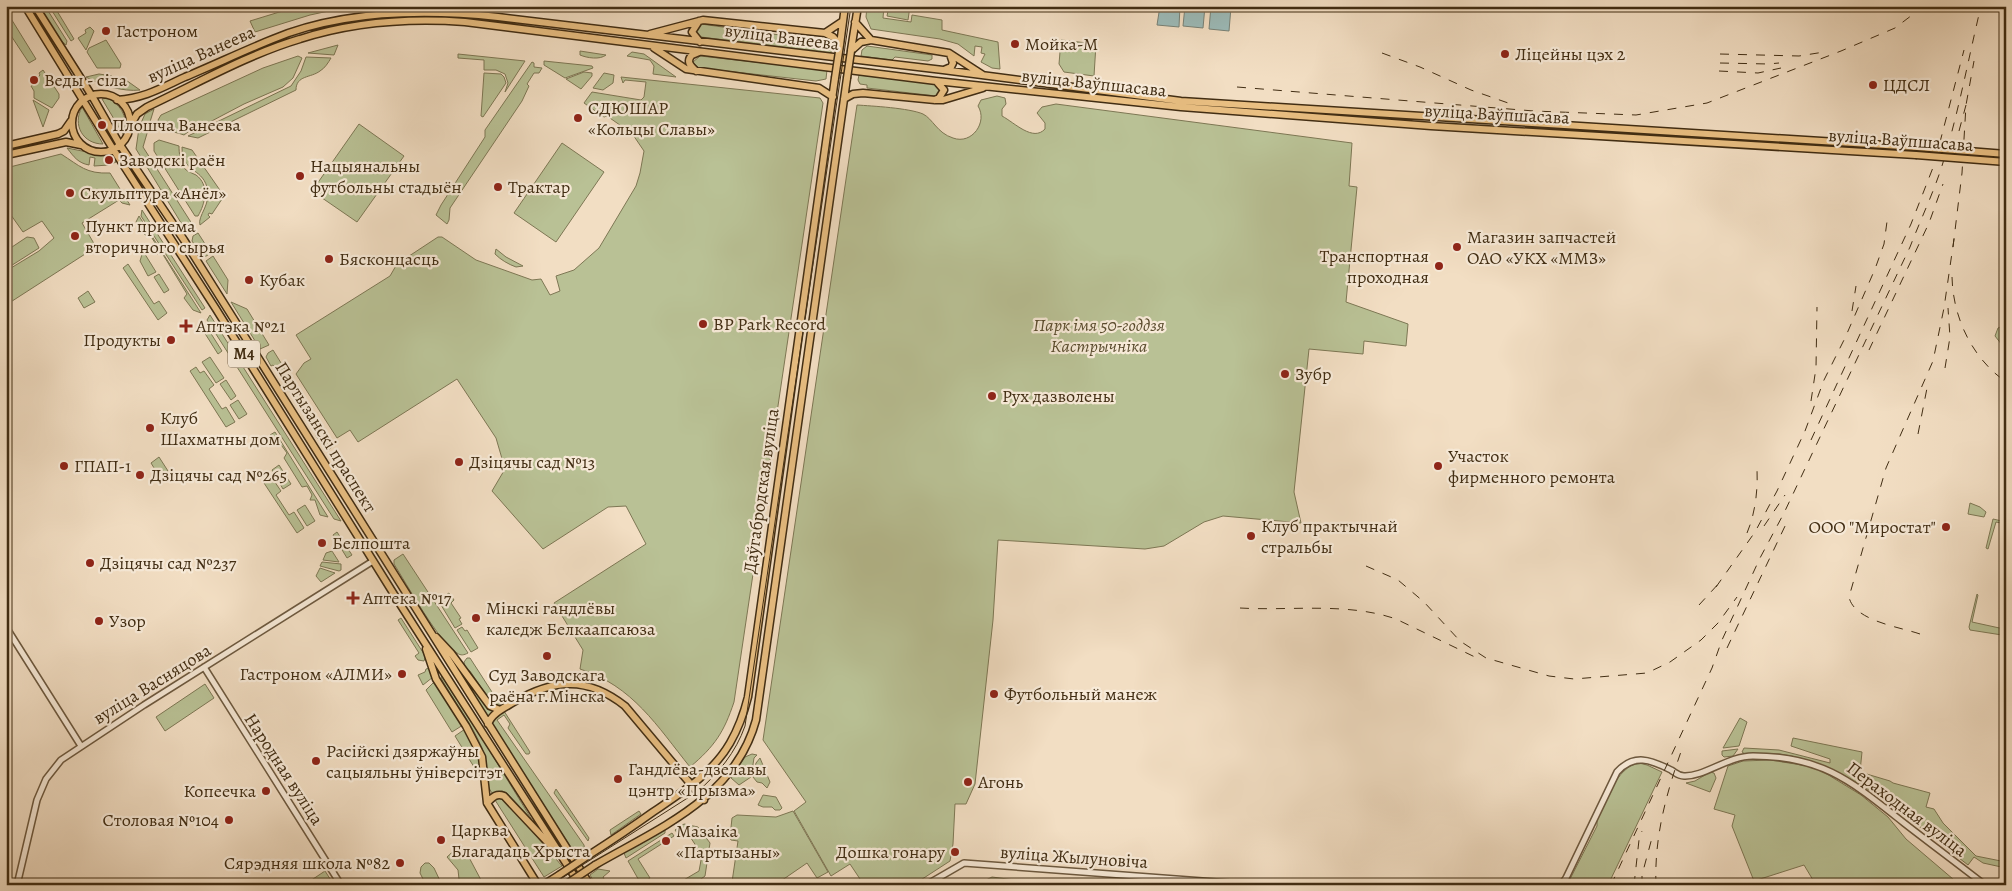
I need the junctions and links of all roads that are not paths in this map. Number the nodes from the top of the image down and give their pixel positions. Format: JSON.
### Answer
{"nodes":[{"id":1,"x":25,"y":6,"type":"edge"},
{"id":2,"x":35,"y":6,"type":"edge"},
{"id":3,"x":845,"y":6,"type":"edge"},
{"id":4,"x":858,"y":6,"type":"edge"},
{"id":5,"x":699,"y":20,"type":"junction"},
{"id":6,"x":843,"y":21,"type":"junction"},
{"id":7,"x":855,"y":22,"type":"junction"},
{"id":8,"x":825,"y":33,"type":"junction"},
{"id":9,"x":644,"y":35,"type":"junction"},
{"id":10,"x":871,"y":40,"type":"junction"},
{"id":11,"x":700,"y":42,"type":"junction"},
{"id":12,"x":648,"y":45,"type":"junction"},
{"id":13,"x":840,"y":45,"type":"junction"},
{"id":14,"x":851,"y":51,"type":"junction"},
{"id":15,"x":700,"y":52,"type":"junction"},
{"id":16,"x":949,"y":53,"type":"junction"},
{"id":17,"x":943,"y":70,"type":"junction"},
{"id":18,"x":697,"y":72,"type":"junction"},
{"id":19,"x":986,"y":77,"type":"junction"},
{"id":20,"x":835,"y":78,"type":"junction"},
{"id":21,"x":847,"y":80,"type":"junction"},
{"id":22,"x":1010,"y":80,"type":"joint"},
{"id":23,"x":936,"y":82,"type":"junction"},
{"id":24,"x":986,"y":87,"type":"junction"},
{"id":25,"x":819,"y":88,"type":"junction"},
{"id":26,"x":863,"y":93,"type":"junction"},
{"id":27,"x":92,"y":96,"type":"junction"},
{"id":28,"x":833,"y":97,"type":"junction"},
{"id":29,"x":844,"y":99,"type":"junction"},
{"id":30,"x":84,"y":100,"type":"junction"},
{"id":31,"x":118,"y":100,"type":"junction"},
{"id":32,"x":935,"y":100,"type":"junction"},
{"id":33,"x":72,"y":120,"type":"junction"},
{"id":34,"x":130,"y":126,"type":"junction"},
{"id":35,"x":81,"y":145,"type":"junction"},
{"id":36,"x":120,"y":145,"type":"junction"},
{"id":37,"x":6,"y":146,"type":"edge"},
{"id":38,"x":113,"y":149,"type":"junction"},
{"id":39,"x":2006,"y":154,"type":"edge"},
{"id":40,"x":6,"y":155,"type":"edge"},
{"id":41,"x":2006,"y":162,"type":"edge"},
{"id":42,"x":384,"y":558,"type":"junction"},
{"id":43,"x":373,"y":560,"type":"junction"},
{"id":44,"x":6,"y":627,"type":"edge"},
{"id":45,"x":428,"y":630,"type":"junction"},
{"id":46,"x":424,"y":641,"type":"junction"},
{"id":47,"x":204,"y":667,"type":"junction"},
{"id":48,"x":500,"y":710,"type":"junction"},
{"id":49,"x":488,"y":724,"type":"junction"},
{"id":50,"x":81,"y":746,"type":"junction"},
{"id":51,"x":691,"y":786,"type":"junction"},
{"id":52,"x":704,"y":800,"type":"junction"},
{"id":53,"x":486,"y":801,"type":"junction"},
{"id":54,"x":591,"y":854,"type":"junction"},
{"id":55,"x":564,"y":860,"type":"junction"},
{"id":56,"x":604,"y":860,"type":"junction"},
{"id":57,"x":17,"y":885,"type":"edge"},
{"id":58,"x":341,"y":885,"type":"edge"},
{"id":59,"x":538,"y":885,"type":"edge"},
{"id":60,"x":543,"y":885,"type":"edge"},
{"id":61,"x":565,"y":885,"type":"edge"},
{"id":62,"x":580,"y":885,"type":"edge"},
{"id":63,"x":590,"y":885,"type":"edge"},
{"id":64,"x":926,"y":885,"type":"edge"},
{"id":65,"x":1256,"y":885,"type":"edge"},
{"id":66,"x":1561,"y":885,"type":"edge"},
{"id":67,"x":1986,"y":885,"type":"edge"}],
"edges":[{"from":1,"to":30,"type":"main road","name":"Партызанскі праспект","number":"М4"},
{"from":2,"to":27,"type":"main road","name":"Партызанскі праспект","number":"М4"},
{"from":3,"to":6,"type":"main road","name":"Даўгабродская вуліца"},
{"from":4,"to":7,"type":"main road","name":"Даўгабродская вуліца"},
{"from":5,"to":8,"type":"main road"},
{"from":5,"to":9,"type":"main road"},
{"from":5,"to":11,"type":"main road"},
{"from":6,"to":8,"type":"main road"},
{"from":6,"to":13,"type":"main road","name":"Даўгабродская вуліца"},
{"from":7,"to":10,"type":"main road"},
{"from":7,"to":14,"type":"main road","name":"Даўгабродская вуліца"},
{"from":8,"to":13,"type":"main road"},
{"from":9,"to":11,"type":"main road","name":"вуліца Ванеева"},
{"from":9,"to":31,"type":"main road","name":"вуліца Ванеева"},
{"from":10,"to":14,"type":"main road"},
{"from":10,"to":16,"type":"main road"},
{"from":11,"to":17,"type":"main road","name":"вуліца Ванеева"},
{"from":12,"to":15,"type":"main road","name":"вуліца Ванеева"},
{"from":12,"to":18,"type":"main road"},
{"from":12,"to":34,"type":"main road","name":"вуліца Ванеева"},
{"from":13,"to":20,"type":"main road","name":"Даўгабродская вуліца","bridge":true},
{"from":14,"to":21,"type":"main road","name":"Даўгабродская вуліца","bridge":true},
{"from":15,"to":18,"type":"main road"},
{"from":15,"to":23,"type":"main road","name":"вуліца Ванеева"},
{"from":16,"to":17,"type":"main road"},
{"from":16,"to":19,"type":"main road"},
{"from":17,"to":19,"type":"main road","name":"вуліца Ванеева"},
{"from":18,"to":25,"type":"main road"},
{"from":19,"to":22,"type":"main road","name":"вуліца Ванеева"},
{"from":20,"to":25,"type":"main road"},
{"from":20,"to":28,"type":"main road","name":"Даўгабродская вуліца"},
{"from":21,"to":26,"type":"main road"},
{"from":21,"to":29,"type":"main road","name":"Даўгабродская вуліца"},
{"from":22,"to":39,"type":"main road","name":"вуліца Ваўпшасава","bridge":true},
{"from":23,"to":24,"type":"main road","name":"вуліца Ванеева"},
{"from":23,"to":32,"type":"main road"},
{"from":24,"to":32,"type":"main road"},
{"from":24,"to":41,"type":"main road","name":"вуліца Ваўпшасава","bridge":true},
{"from":25,"to":28,"type":"main road"},
{"from":26,"to":29,"type":"main road"},
{"from":26,"to":32,"type":"main road"},
{"from":27,"to":30,"type":"main road"},
{"from":27,"to":31,"type":"main road"},
{"from":27,"to":36,"type":"main road","name":"Партызанскі праспект","number":"М4"},
{"from":28,"to":51,"type":"main road","name":"Даўгабродская вуліца"},
{"from":29,"to":52,"type":"main road","name":"Даўгабродская вуліца"},
{"from":30,"to":33,"type":"main road"},
{"from":30,"to":38,"type":"main road","name":"Партызанскі праспект","number":"М4"},
{"from":31,"to":34,"type":"main road"},
{"from":33,"to":35,"type":"main road"},
{"from":33,"to":37,"type":"main road"},
{"from":34,"to":36,"type":"main road"},
{"from":35,"to":38,"type":"main road"},
{"from":35,"to":40,"type":"main road"},
{"from":36,"to":38,"type":"main road"},
{"from":36,"to":42,"type":"main road","name":"Партызанскі праспект","number":"М4"},
{"from":38,"to":43,"type":"main road","name":"Партызанскі праспект","number":"М4"},
{"from":42,"to":43,"type":"main road"},
{"from":42,"to":45,"type":"main road","name":"Партызанскі праспект","number":"М4"},
{"from":43,"to":46,"type":"main road","name":"Партызанскі праспект","number":"М4"},
{"from":43,"to":47,"type":"street","name":"вуліца Васняцова"},
{"from":44,"to":50,"type":"street"},
{"from":45,"to":48,"type":"main road"},
{"from":45,"to":49,"type":"main road","name":"Партызанскі праспект","number":"М4"},
{"from":46,"to":53,"type":"main road"},
{"from":46,"to":55,"type":"main road","name":"Партызанскі праспект","number":"М4"},
{"from":47,"to":50,"type":"street","name":"вуліца Васняцова"},
{"from":47,"to":58,"type":"street","name":"Народная вуліца"},
{"from":48,"to":49,"type":"main road"},
{"from":48,"to":51,"type":"main road"},
{"from":49,"to":63,"type":"main road","name":"Партызанскі праспект","number":"М4"},
{"from":50,"to":57,"type":"street","name":"вуліца Васняцова"},
{"from":51,"to":52,"type":"main road"},
{"from":51,"to":54,"type":"main road","name":"Даўгабродская вуліца"},
{"from":52,"to":56,"type":"main road","name":"Даўгабродская вуліца"},
{"from":53,"to":55,"type":"main road"},
{"from":53,"to":59,"type":"main road"},
{"from":54,"to":56,"type":"main road"},
{"from":54,"to":60,"type":"main road","name":"Даўгабродская вуліца","bridge":true},
{"from":55,"to":62,"type":"main road","name":"Партызанскі праспект","number":"М4"},
{"from":56,"to":61,"type":"main road","name":"Даўгабродская вуліца","bridge":true},
{"from":64,"to":65,"type":"street","name":"вуліца Жылуновіча"},
{"from":66,"to":67,"type":"street","name":"Пераходная вуліца"}]}
